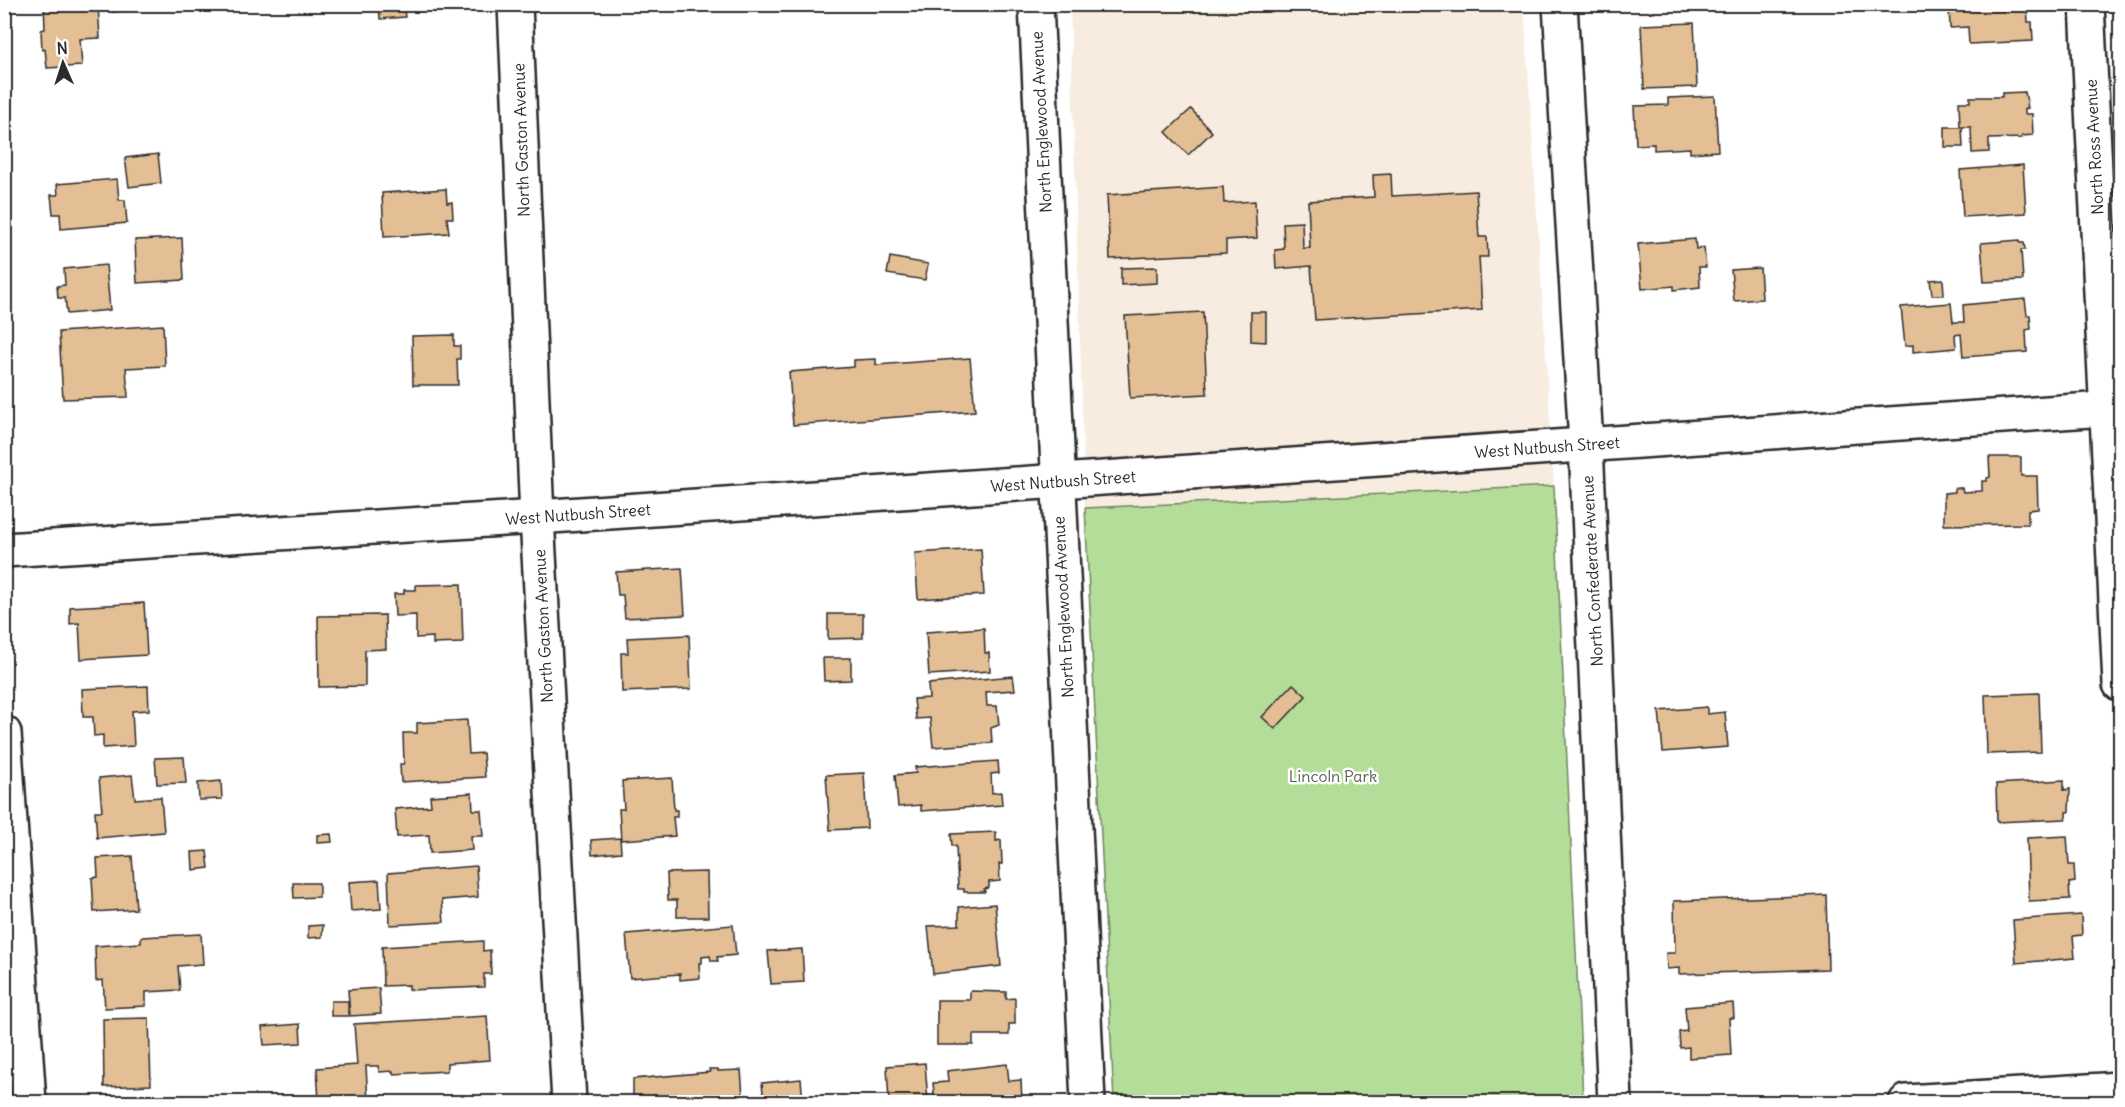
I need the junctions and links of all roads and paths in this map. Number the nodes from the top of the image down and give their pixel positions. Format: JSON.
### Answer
{"nodes":[{"id":1,"x":515,"y":4,"type":"edge"},
{"id":2,"x":1036,"y":4,"type":"edge"},
{"id":3,"x":1560,"y":4,"type":"edge"},
{"id":4,"x":2086,"y":4,"type":"edge"},
{"id":5,"x":2114,"y":409,"type":"edge"},
{"id":6,"x":1586,"y":444,"type":"junction"},
{"id":7,"x":1057,"y":482,"type":"junction"},
{"id":8,"x":537,"y":517,"type":"junction"},
{"id":9,"x":4,"y":550,"type":"edge"},
{"id":10,"x":2121,"y":684,"type":"edge"},
{"id":11,"x":4,"y":733,"type":"edge"},
{"id":12,"x":2121,"y":1089,"type":"edge"},
{"id":13,"x":29,"y":1102,"type":"edge"},
{"id":14,"x":569,"y":1102,"type":"edge"},
{"id":15,"x":1088,"y":1102,"type":"edge"},
{"id":16,"x":1615,"y":1102,"type":"edge"},
{"id":17,"x":1906,"y":1102,"type":"edge"}],
"edges":[{"from":1,"to":8,"type":"street","name":"North Gaston Avenue"},
{"from":2,"to":7,"type":"street","name":"North Englewood Avenue"},
{"from":3,"to":6,"type":"street","name":"North Confederate Avenue"},
{"from":4,"to":5,"type":"street","name":"North Ross Avenue"},
{"from":5,"to":6,"type":"street","name":"West Nutbush Street"},
{"from":5,"to":10,"type":"street","name":"North Ross Avenue"},
{"from":6,"to":7,"type":"street","name":"West Nutbush Street"},
{"from":6,"to":16,"type":"street","name":"North Confederate Avenue"},
{"from":7,"to":8,"type":"street","name":"West Nutbush Street"},
{"from":7,"to":15,"type":"street","name":"North Englewood Avenue"},
{"from":8,"to":9,"type":"street","name":"West Nutbush Street"},
{"from":8,"to":14,"type":"street","name":"North Gaston Avenue"},
{"from":11,"to":13,"type":"street"},
{"from":12,"to":17,"type":"street"}]}
